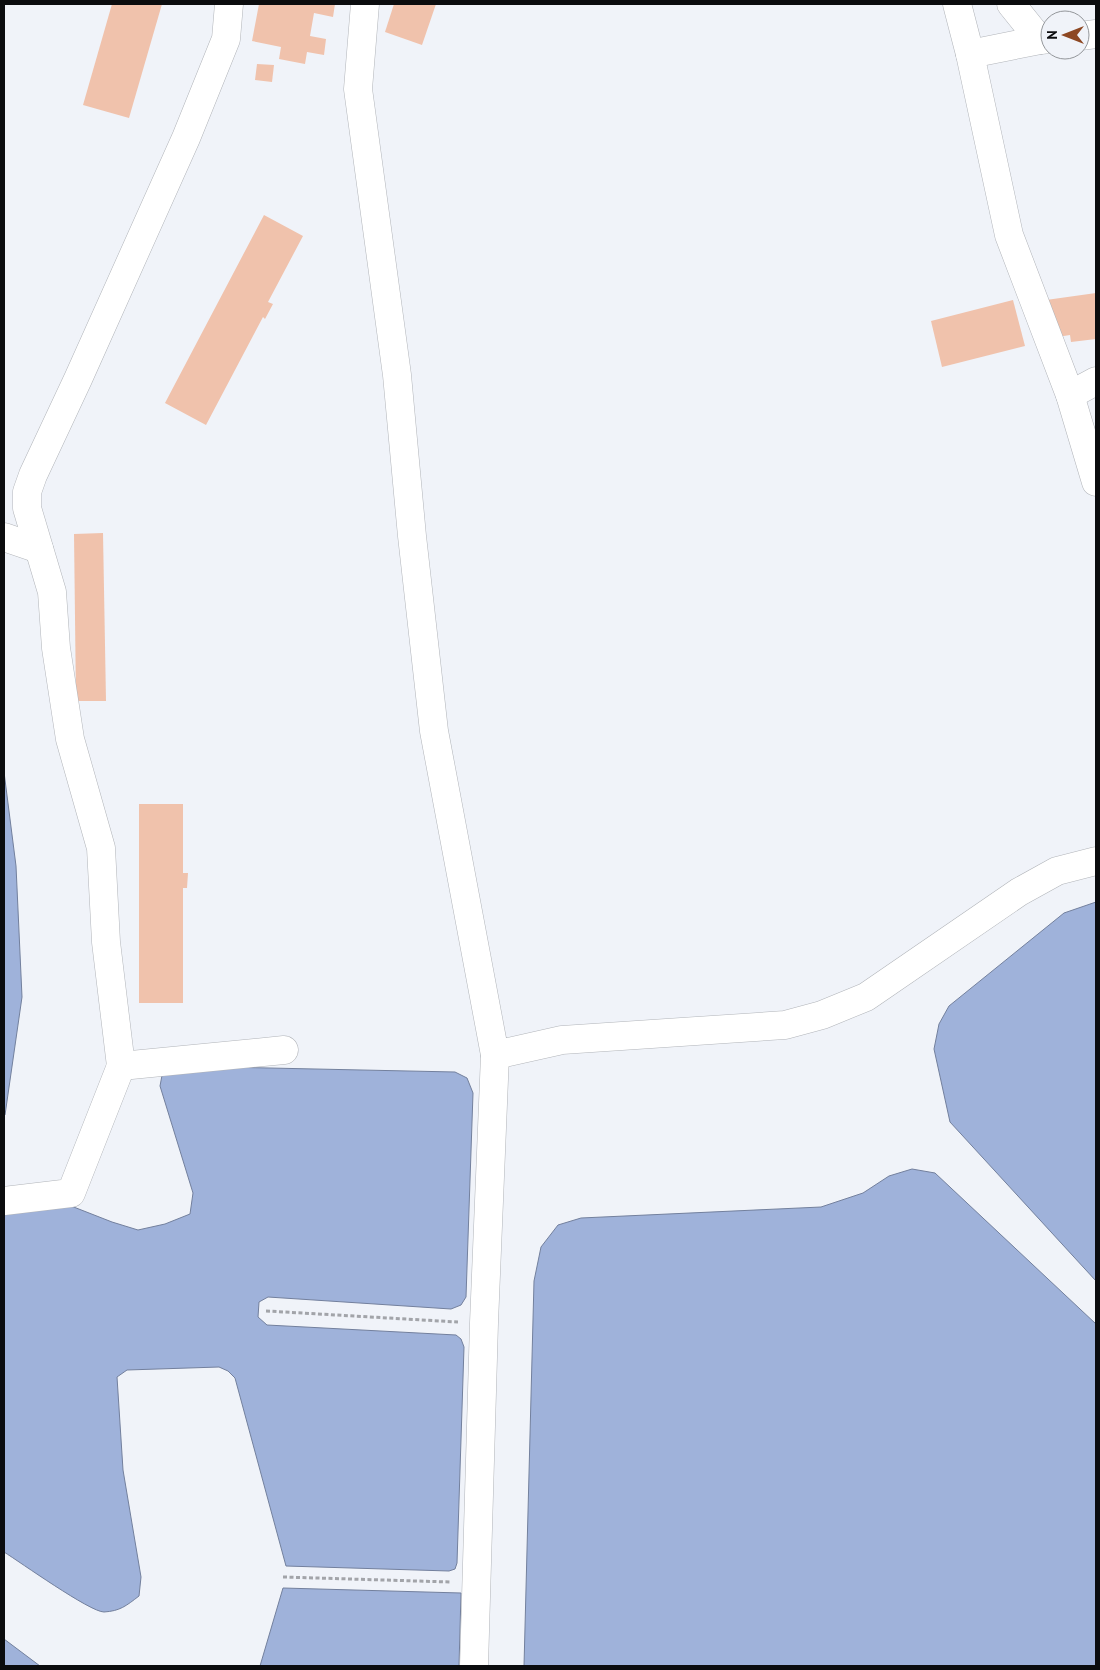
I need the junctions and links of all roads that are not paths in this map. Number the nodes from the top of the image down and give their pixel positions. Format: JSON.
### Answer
{"nodes":[{"id":1,"x":230,"y":4,"type":"edge"},
{"id":2,"x":365,"y":4,"type":"edge"},
{"id":3,"x":957,"y":4,"type":"edge"},
{"id":4,"x":1012,"y":4,"type":"edge"},
{"id":5,"x":1040,"y":35,"type":"edge"},
{"id":6,"x":1040,"y":41,"type":"edge"},
{"id":7,"x":970,"y":54,"type":"junction"},
{"id":8,"x":1096,"y":381,"type":"edge"},
{"id":9,"x":1070,"y":395,"type":"junction"},
{"id":10,"x":1096,"y":482,"type":"edge"},
{"id":11,"x":4,"y":537,"type":"edge"},
{"id":12,"x":39,"y":549,"type":"junction"},
{"id":13,"x":1096,"y":861,"type":"edge"},
{"id":14,"x":284,"y":1050,"type":"dead end"},
{"id":15,"x":495,"y":1055,"type":"junction"},
{"id":16,"x":121,"y":1066,"type":"junction"},
{"id":17,"x":4,"y":1201,"type":"edge"},
{"id":18,"x":474,"y":1666,"type":"edge"}],
"edges":[{"from":1,"to":12,"type":"lane"},
{"from":2,"to":15,"type":"lane"},
{"from":3,"to":7,"type":"lane"},
{"from":4,"to":5,"type":"lane"},
{"from":6,"to":7,"type":"lane"},
{"from":7,"to":9,"type":"lane"},
{"from":8,"to":9,"type":"lane"},
{"from":9,"to":10,"type":"lane"},
{"from":11,"to":12,"type":"lane"},
{"from":12,"to":16,"type":"lane"},
{"from":13,"to":15,"type":"lane"},
{"from":14,"to":16,"type":"lane"},
{"from":15,"to":18,"type":"lane"},
{"from":16,"to":17,"type":"lane"}]}
